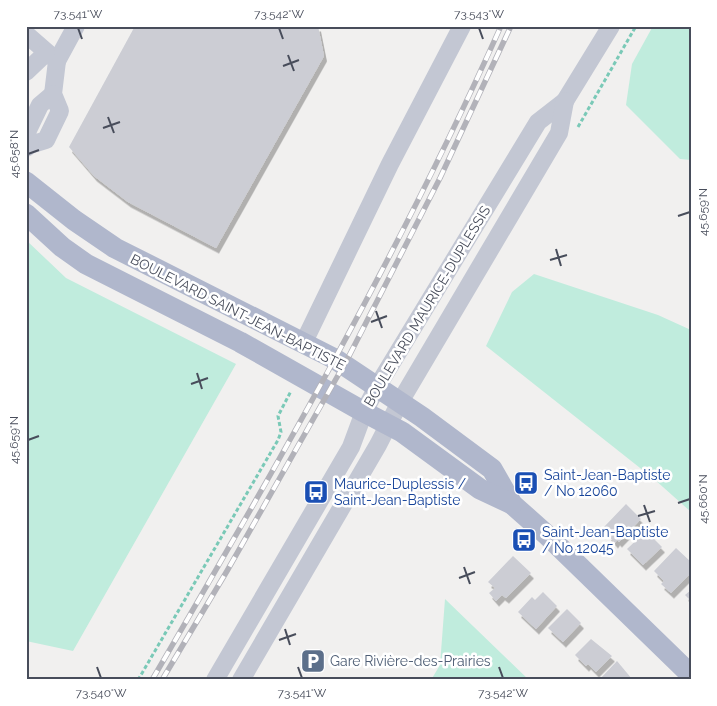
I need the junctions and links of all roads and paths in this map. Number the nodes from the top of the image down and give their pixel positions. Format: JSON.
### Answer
{"nodes":[{"id":1,"x":76,"y":26,"type":"edge"},
{"id":2,"x":462,"y":26,"type":"edge"},
{"id":3,"x":611,"y":26,"type":"edge"},
{"id":4,"x":26,"y":34,"type":"edge"},
{"id":5,"x":52,"y":57,"type":"junction"},
{"id":6,"x":26,"y":72,"type":"edge"},
{"id":7,"x":565,"y":101,"type":"junction"},
{"id":8,"x":28,"y":146,"type":"edge"},
{"id":9,"x":26,"y":182,"type":"edge"},
{"id":10,"x":26,"y":214,"type":"edge"},
{"id":11,"x":302,"y":344,"type":"junction"},
{"id":12,"x":293,"y":387,"type":"dead end"},
{"id":13,"x":377,"y":387,"type":"junction"},
{"id":14,"x":400,"y":402,"type":"junction"},
{"id":15,"x":364,"y":412,"type":"junction"},
{"id":16,"x":388,"y":424,"type":"junction"},
{"id":17,"x":512,"y":504,"type":"junction"},
{"id":18,"x":691,"y":675,"type":"edge"},
{"id":19,"x":138,"y":680,"type":"edge"},
{"id":20,"x":216,"y":680,"type":"edge"},
{"id":21,"x":241,"y":680,"type":"edge"}],
"edges":[{"from":1,"to":5,"type":"street"},
{"from":2,"to":11,"type":"street"},
{"from":3,"to":7,"type":"street","name":"BOULEVARD MAURICE-DUPLESSIS"},
{"from":4,"to":5,"type":"street"},
{"from":5,"to":6,"type":"street"},
{"from":5,"to":8,"type":"street"},
{"from":7,"to":13,"type":"street","name":"BOULEVARD MAURICE-DUPLESSIS"},
{"from":7,"to":14,"type":"street","name":"BOULEVARD MAURICE-DUPLESSIS"},
{"from":9,"to":11,"type":"main road","name":"BOULEVARD SAINT-JEAN-BAPTISTE"},
{"from":10,"to":15,"type":"main road","name":"BOULEVARD SAINT-JEAN-BAPTISTE"},
{"from":11,"to":13,"type":"main road","name":"BOULEVARD SAINT-JEAN-BAPTISTE"},
{"from":12,"to":19,"type":"path"},
{"from":13,"to":14,"type":"main road","name":"BOULEVARD SAINT-JEAN-BAPTISTE"},
{"from":13,"to":15,"type":"street","name":"BOULEVARD MAURICE-DUPLESSIS"},
{"from":14,"to":16,"type":"street","name":"BOULEVARD MAURICE-DUPLESSIS"},
{"from":14,"to":17,"type":"main road","name":"BOULEVARD SAINT-JEAN-BAPTISTE"},
{"from":15,"to":16,"type":"main road","name":"BOULEVARD SAINT-JEAN-BAPTISTE"},
{"from":15,"to":20,"type":"street","name":"BOULEVARD MAURICE-DUPLESSIS"},
{"from":16,"to":17,"type":"main road","name":"BOULEVARD SAINT-JEAN-BAPTISTE"},
{"from":16,"to":21,"type":"street","name":"BOULEVARD MAURICE-DUPLESSIS"},
{"from":17,"to":18,"type":"main road","name":"BOULEVARD SAINT-JEAN-BAPTISTE"}]}
